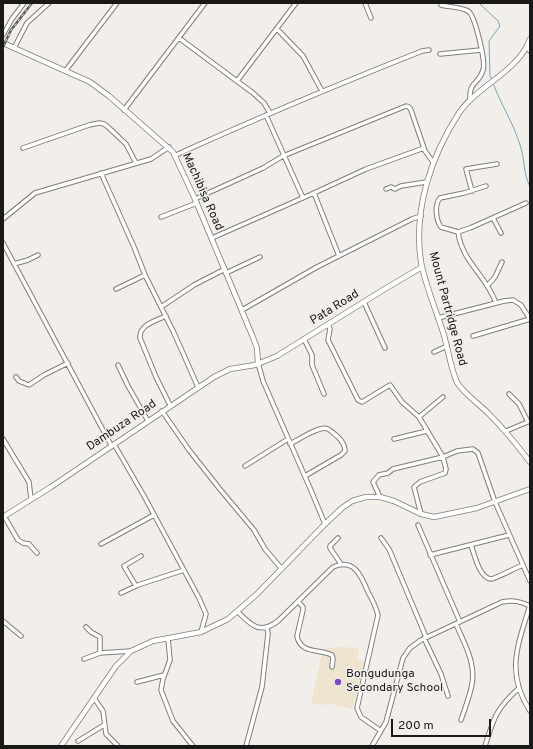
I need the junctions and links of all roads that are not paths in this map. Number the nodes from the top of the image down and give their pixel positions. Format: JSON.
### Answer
{"nodes":[{"id":1,"x":24,"y":3,"type":"edge"},
{"id":2,"x":48,"y":3,"type":"edge"},
{"id":3,"x":117,"y":3,"type":"edge"},
{"id":4,"x":205,"y":3,"type":"edge"},
{"id":5,"x":296,"y":3,"type":"edge"},
{"id":6,"x":365,"y":3,"type":"edge"},
{"id":7,"x":441,"y":5,"type":"dead end"},
{"id":8,"x":371,"y":18,"type":"dead end"},
{"id":9,"x":277,"y":29,"type":"junction"},
{"id":10,"x":3,"y":35,"type":"edge"},
{"id":11,"x":179,"y":38,"type":"junction"},
{"id":12,"x":530,"y":39,"type":"edge"},
{"id":13,"x":3,"y":43,"type":"edge"},
{"id":14,"x":14,"y":48,"type":"junction"},
{"id":15,"x":528,"y":49,"type":"edge"},
{"id":16,"x":429,"y":50,"type":"dead end"},
{"id":17,"x":480,"y":50,"type":"junction"},
{"id":18,"x":440,"y":54,"type":"dead end"},
{"id":19,"x":66,"y":70,"type":"junction"},
{"id":20,"x":237,"y":81,"type":"junction"},
{"id":21,"x":322,"y":91,"type":"junction"},
{"id":22,"x":470,"y":100,"type":"junction"},
{"id":23,"x":124,"y":110,"type":"junction"},
{"id":24,"x":268,"y":114,"type":"junction"},
{"id":25,"x":169,"y":147,"type":"junction"},
{"id":26,"x":23,"y":148,"type":"dead end"},
{"id":27,"x":424,"y":148,"type":"junction"},
{"id":28,"x":176,"y":156,"type":"junction"},
{"id":29,"x":283,"y":156,"type":"junction"},
{"id":30,"x":433,"y":162,"type":"junction"},
{"id":31,"x":136,"y":163,"type":"junction"},
{"id":32,"x":497,"y":164,"type":"dead end"},
{"id":33,"x":101,"y":173,"type":"junction"},
{"id":34,"x":426,"y":182,"type":"junction"},
{"id":35,"x":486,"y":186,"type":"dead end"},
{"id":36,"x":386,"y":189,"type":"dead end"},
{"id":37,"x":472,"y":191,"type":"junction"},
{"id":38,"x":314,"y":193,"type":"junction"},
{"id":39,"x":303,"y":198,"type":"junction"},
{"id":40,"x":196,"y":201,"type":"junction"},
{"id":41,"x":526,"y":202,"type":"dead end"},
{"id":42,"x":421,"y":216,"type":"junction"},
{"id":43,"x":161,"y":217,"type":"dead end"},
{"id":44,"x":493,"y":218,"type":"junction"},
{"id":45,"x":3,"y":219,"type":"edge"},
{"id":46,"x":458,"y":232,"type":"junction"},
{"id":47,"x":501,"y":233,"type":"dead end"},
{"id":48,"x":212,"y":238,"type":"junction"},
{"id":49,"x":3,"y":243,"type":"edge"},
{"id":50,"x":38,"y":255,"type":"dead end"},
{"id":51,"x":338,"y":256,"type":"junction"},
{"id":52,"x":260,"y":258,"type":"dead end"},
{"id":53,"x":502,"y":262,"type":"dead end"},
{"id":54,"x":14,"y":264,"type":"junction"},
{"id":55,"x":422,"y":267,"type":"junction"},
{"id":56,"x":226,"y":271,"type":"junction"},
{"id":57,"x":145,"y":275,"type":"junction"},
{"id":58,"x":488,"y":285,"type":"junction"},
{"id":59,"x":116,"y":289,"type":"dead end"},
{"id":60,"x":364,"y":302,"type":"junction"},
{"id":61,"x":496,"y":303,"type":"junction"},
{"id":62,"x":161,"y":306,"type":"junction"},
{"id":63,"x":242,"y":310,"type":"junction"},
{"id":64,"x":166,"y":316,"type":"junction"},
{"id":65,"x":438,"y":318,"type":"junction"},
{"id":66,"x":530,"y":319,"type":"edge"},
{"id":67,"x":328,"y":324,"type":"junction"},
{"id":68,"x":473,"y":336,"type":"dead end"},
{"id":69,"x":304,"y":339,"type":"junction"},
{"id":70,"x":447,"y":346,"type":"junction"},
{"id":71,"x":385,"y":348,"type":"dead end"},
{"id":72,"x":434,"y":352,"type":"dead end"},
{"id":73,"x":68,"y":363,"type":"junction"},
{"id":74,"x":258,"y":363,"type":"junction"},
{"id":75,"x":118,"y":365,"type":"dead end"},
{"id":76,"x":16,"y":377,"type":"dead end"},
{"id":77,"x":198,"y":387,"type":"junction"},
{"id":78,"x":324,"y":394,"type":"dead end"},
{"id":79,"x":509,"y":394,"type":"dead end"},
{"id":80,"x":443,"y":397,"type":"dead end"},
{"id":81,"x":170,"y":405,"type":"junction"},
{"id":82,"x":162,"y":411,"type":"junction"},
{"id":83,"x":419,"y":417,"type":"junction"},
{"id":84,"x":148,"y":421,"type":"junction"},
{"id":85,"x":529,"y":422,"type":"edge"},
{"id":86,"x":427,"y":431,"type":"junction"},
{"id":87,"x":506,"y":431,"type":"junction"},
{"id":88,"x":3,"y":439,"type":"edge"},
{"id":89,"x":288,"y":439,"type":"junction"},
{"id":90,"x":394,"y":439,"type":"dead end"},
{"id":91,"x":113,"y":444,"type":"junction"},
{"id":92,"x":290,"y":444,"type":"junction"},
{"id":93,"x":443,"y":457,"type":"junction"},
{"id":94,"x":530,"y":462,"type":"edge"},
{"id":95,"x":245,"y":466,"type":"dead end"},
{"id":96,"x":305,"y":476,"type":"junction"},
{"id":97,"x":530,"y":490,"type":"edge"},
{"id":98,"x":380,"y":497,"type":"junction"},
{"id":99,"x":31,"y":499,"type":"junction"},
{"id":100,"x":495,"y":502,"type":"junction"},
{"id":101,"x":421,"y":514,"type":"junction"},
{"id":102,"x":154,"y":515,"type":"junction"},
{"id":103,"x":4,"y":517,"type":"edge"},
{"id":104,"x":325,"y":524,"type":"junction"},
{"id":105,"x":418,"y":525,"type":"dead end"},
{"id":106,"x":509,"y":535,"type":"junction"},
{"id":107,"x":338,"y":538,"type":"dead end"},
{"id":108,"x":381,"y":538,"type":"dead end"},
{"id":109,"x":101,"y":544,"type":"dead end"},
{"id":110,"x":471,"y":545,"type":"junction"},
{"id":111,"x":37,"y":553,"type":"dead end"},
{"id":112,"x":430,"y":555,"type":"junction"},
{"id":113,"x":141,"y":556,"type":"dead end"},
{"id":114,"x":341,"y":564,"type":"junction"},
{"id":115,"x":522,"y":565,"type":"junction"},
{"id":116,"x":281,"y":568,"type":"junction"},
{"id":117,"x":184,"y":570,"type":"junction"},
{"id":118,"x":530,"y":581,"type":"edge"},
{"id":119,"x":136,"y":586,"type":"junction"},
{"id":120,"x":121,"y":592,"type":"dead end"},
{"id":121,"x":298,"y":601,"type":"junction"},
{"id":122,"x":530,"y":606,"type":"edge"},
{"id":123,"x":238,"y":612,"type":"junction"},
{"id":124,"x":3,"y":621,"type":"edge"},
{"id":125,"x":460,"y":622,"type":"junction"},
{"id":126,"x":456,"y":624,"type":"junction"},
{"id":127,"x":86,"y":627,"type":"dead end"},
{"id":128,"x":267,"y":627,"type":"junction"},
{"id":129,"x":201,"y":632,"type":"junction"},
{"id":130,"x":21,"y":636,"type":"dead end"},
{"id":131,"x":425,"y":637,"type":"junction"},
{"id":132,"x":168,"y":638,"type":"junction"},
{"id":133,"x":131,"y":651,"type":"junction"},
{"id":134,"x":100,"y":653,"type":"junction"},
{"id":135,"x":84,"y":659,"type":"dead end"},
{"id":136,"x":332,"y":667,"type":"dead end"},
{"id":137,"x":164,"y":675,"type":"junction"},
{"id":138,"x":137,"y":682,"type":"dead end"},
{"id":139,"x":519,"y":688,"type":"junction"},
{"id":140,"x":448,"y":696,"type":"dead end"},
{"id":141,"x":94,"y":698,"type":"junction"},
{"id":142,"x":530,"y":711,"type":"edge"},
{"id":143,"x":461,"y":720,"type":"dead end"},
{"id":144,"x":104,"y":725,"type":"junction"},
{"id":145,"x":381,"y":731,"type":"junction"},
{"id":146,"x":78,"y":741,"type":"dead end"},
{"id":147,"x":61,"y":746,"type":"edge"},
{"id":148,"x":118,"y":746,"type":"edge"},
{"id":149,"x":193,"y":746,"type":"edge"},
{"id":150,"x":246,"y":746,"type":"edge"},
{"id":151,"x":372,"y":746,"type":"edge"},
{"id":152,"x":485,"y":746,"type":"edge"}],
"edges":[{"from":1,"to":10,"type":"street"},
{"from":2,"to":14,"type":"street"},
{"from":3,"to":19,"type":"street"},
{"from":4,"to":11,"type":"street"},
{"from":5,"to":9,"type":"street"},
{"from":6,"to":8,"type":"street"},
{"from":7,"to":17,"type":"street"},
{"from":9,"to":20,"type":"street"},
{"from":9,"to":21,"type":"street"},
{"from":11,"to":20,"type":"street"},
{"from":11,"to":23,"type":"street"},
{"from":12,"to":15,"type":"street","name":"Mount Partridge Road"},
{"from":13,"to":14,"type":"street","name":"Machibisa Road"},
{"from":14,"to":19,"type":"street","name":"Machibisa Road"},
{"from":15,"to":22,"type":"street","name":"Mount Partridge Road"},
{"from":16,"to":21,"type":"street"},
{"from":17,"to":18,"type":"street"},
{"from":17,"to":22,"type":"street"},
{"from":19,"to":23,"type":"street","name":"Machibisa Road"},
{"from":20,"to":24,"type":"street"},
{"from":21,"to":24,"type":"street"},
{"from":22,"to":30,"type":"street","name":"Mount Partridge Road"},
{"from":23,"to":25,"type":"street","name":"Machibisa Road"},
{"from":24,"to":28,"type":"street"},
{"from":24,"to":29,"type":"street"},
{"from":25,"to":28,"type":"street","name":"Machibisa Road"},
{"from":25,"to":31,"type":"street"},
{"from":26,"to":31,"type":"street"},
{"from":27,"to":29,"type":"street"},
{"from":27,"to":30,"type":"street"},
{"from":27,"to":38,"type":"street"},
{"from":28,"to":40,"type":"street","name":"Machibisa Road"},
{"from":29,"to":39,"type":"street"},
{"from":29,"to":40,"type":"street"},
{"from":30,"to":34,"type":"street","name":"Mount Partridge Road"},
{"from":31,"to":33,"type":"street"},
{"from":32,"to":37,"type":"street"},
{"from":33,"to":45,"type":"street"},
{"from":33,"to":57,"type":"street"},
{"from":34,"to":36,"type":"street"},
{"from":34,"to":42,"type":"street","name":"Mount Partridge Road"},
{"from":35,"to":37,"type":"street"},
{"from":37,"to":46,"type":"street"},
{"from":38,"to":39,"type":"street"},
{"from":38,"to":51,"type":"street"},
{"from":39,"to":48,"type":"street"},
{"from":40,"to":43,"type":"street"},
{"from":40,"to":48,"type":"street","name":"Machibisa Road"},
{"from":41,"to":44,"type":"street"},
{"from":42,"to":51,"type":"street"},
{"from":42,"to":55,"type":"street","name":"Mount Partridge Road"},
{"from":44,"to":46,"type":"street"},
{"from":44,"to":47,"type":"street"},
{"from":46,"to":58,"type":"street"},
{"from":48,"to":56,"type":"street","name":"Machibisa Road"},
{"from":49,"to":54,"type":"street"},
{"from":50,"to":54,"type":"street"},
{"from":51,"to":63,"type":"street"},
{"from":52,"to":56,"type":"street"},
{"from":53,"to":58,"type":"street"},
{"from":54,"to":73,"type":"street"},
{"from":55,"to":60,"type":"street","name":"Pata Road"},
{"from":55,"to":65,"type":"street","name":"Mount Partridge Road"},
{"from":56,"to":62,"type":"street"},
{"from":56,"to":63,"type":"street","name":"Machibisa Road"},
{"from":57,"to":59,"type":"street"},
{"from":57,"to":62,"type":"street"},
{"from":58,"to":61,"type":"street"},
{"from":60,"to":67,"type":"street","name":"Pata Road"},
{"from":60,"to":71,"type":"street"},
{"from":61,"to":65,"type":"street"},
{"from":61,"to":66,"type":"street"},
{"from":62,"to":64,"type":"street"},
{"from":63,"to":74,"type":"street","name":"Machibisa Road"},
{"from":64,"to":77,"type":"street"},
{"from":64,"to":81,"type":"street"},
{"from":65,"to":70,"type":"street","name":"Mount Partridge Road"},
{"from":66,"to":68,"type":"street"},
{"from":67,"to":69,"type":"street","name":"Pata Road"},
{"from":67,"to":83,"type":"street"},
{"from":69,"to":74,"type":"street","name":"Pata Road"},
{"from":69,"to":78,"type":"street"},
{"from":70,"to":72,"type":"street"},
{"from":70,"to":87,"type":"street","name":"Mount Partridge Road"},
{"from":73,"to":76,"type":"street"},
{"from":73,"to":91,"type":"street"},
{"from":74,"to":77,"type":"street","name":"Dambuza Road"},
{"from":74,"to":89,"type":"street"},
{"from":75,"to":84,"type":"street"},
{"from":77,"to":81,"type":"street","name":"Dambuza Road"},
{"from":79,"to":85,"type":"street"},
{"from":80,"to":83,"type":"street"},
{"from":81,"to":82,"type":"street","name":"Dambuza Road"},
{"from":82,"to":84,"type":"street","name":"Dambuza Road"},
{"from":82,"to":116,"type":"street"},
{"from":83,"to":86,"type":"street"},
{"from":84,"to":91,"type":"street","name":"Dambuza Road"},
{"from":85,"to":87,"type":"street"},
{"from":86,"to":90,"type":"street"},
{"from":86,"to":93,"type":"street"},
{"from":87,"to":94,"type":"street"},
{"from":88,"to":99,"type":"street"},
{"from":89,"to":92,"type":"street"},
{"from":89,"to":95,"type":"street"},
{"from":91,"to":99,"type":"street","name":"Dambuza Road"},
{"from":91,"to":102,"type":"street"},
{"from":92,"to":96,"type":"street"},
{"from":92,"to":96,"type":"street"},
{"from":93,"to":98,"type":"street"},
{"from":93,"to":100,"type":"street"},
{"from":93,"to":101,"type":"street"},
{"from":96,"to":104,"type":"street"},
{"from":97,"to":100,"type":"street"},
{"from":98,"to":101,"type":"street"},
{"from":98,"to":104,"type":"street"},
{"from":99,"to":103,"type":"street","name":"Dambuza Road"},
{"from":100,"to":101,"type":"street"},
{"from":100,"to":106,"type":"street"},
{"from":102,"to":109,"type":"street"},
{"from":102,"to":117,"type":"street"},
{"from":103,"to":111,"type":"street"},
{"from":104,"to":116,"type":"street"},
{"from":105,"to":112,"type":"street"},
{"from":106,"to":110,"type":"street"},
{"from":106,"to":115,"type":"street"},
{"from":107,"to":114,"type":"street"},
{"from":108,"to":131,"type":"street"},
{"from":110,"to":112,"type":"street"},
{"from":110,"to":115,"type":"street"},
{"from":112,"to":125,"type":"street"},
{"from":113,"to":119,"type":"street"},
{"from":114,"to":121,"type":"street"},
{"from":114,"to":145,"type":"street"},
{"from":115,"to":118,"type":"street"},
{"from":116,"to":123,"type":"street"},
{"from":117,"to":119,"type":"street"},
{"from":117,"to":129,"type":"street"},
{"from":119,"to":120,"type":"street"},
{"from":121,"to":128,"type":"street"},
{"from":121,"to":136,"type":"street"},
{"from":122,"to":125,"type":"street"},
{"from":122,"to":139,"type":"street"},
{"from":123,"to":128,"type":"street"},
{"from":123,"to":129,"type":"street"},
{"from":124,"to":130,"type":"street"},
{"from":125,"to":126,"type":"street"},
{"from":126,"to":131,"type":"street"},
{"from":126,"to":143,"type":"street"},
{"from":127,"to":134,"type":"street"},
{"from":128,"to":150,"type":"street"},
{"from":129,"to":132,"type":"street"},
{"from":131,"to":140,"type":"street"},
{"from":131,"to":145,"type":"street"},
{"from":132,"to":133,"type":"street"},
{"from":132,"to":137,"type":"street"},
{"from":133,"to":134,"type":"street"},
{"from":133,"to":141,"type":"street"},
{"from":134,"to":135,"type":"street"},
{"from":137,"to":138,"type":"street"},
{"from":137,"to":149,"type":"street"},
{"from":139,"to":142,"type":"street"},
{"from":139,"to":152,"type":"street"},
{"from":141,"to":144,"type":"street"},
{"from":141,"to":147,"type":"street"},
{"from":144,"to":146,"type":"street"},
{"from":144,"to":148,"type":"street"},
{"from":145,"to":151,"type":"street"}]}
